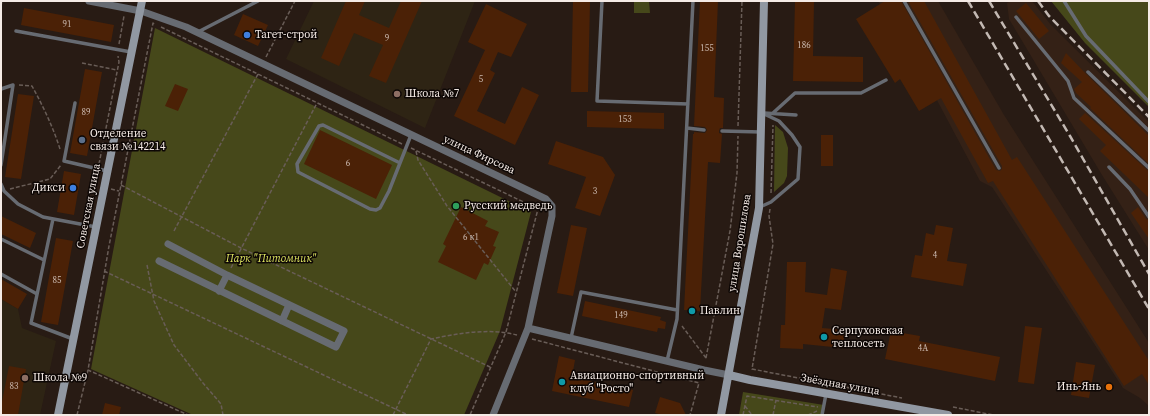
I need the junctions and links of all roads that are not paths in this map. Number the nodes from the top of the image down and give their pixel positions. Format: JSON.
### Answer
{"nodes":[{"id":1,"x":88,"y":1,"type":"edge"},
{"id":2,"x":142,"y":1,"type":"edge"},
{"id":3,"x":258,"y":1,"type":"edge"},
{"id":4,"x":602,"y":1,"type":"edge"},
{"id":5,"x":693,"y":1,"type":"edge"},
{"id":6,"x":764,"y":1,"type":"edge"},
{"id":7,"x":904,"y":1,"type":"edge"},
{"id":8,"x":1064,"y":1,"type":"edge"},
{"id":9,"x":141,"y":11,"type":"junction"},
{"id":10,"x":1016,"y":17,"type":"dead end"},
{"id":11,"x":16,"y":31,"type":"dead end"},
{"id":12,"x":198,"y":33,"type":"junction"},
{"id":13,"x":132,"y":52,"type":"junction"},
{"id":14,"x":1088,"y":72,"type":"dead end"},
{"id":15,"x":886,"y":80,"type":"dead end"},
{"id":16,"x":1,"y":89,"type":"edge"},
{"id":17,"x":1149,"y":102,"type":"edge"},
{"id":18,"x":75,"y":103,"type":"dead end"},
{"id":19,"x":688,"y":104,"type":"junction"},
{"id":20,"x":761,"y":113,"type":"junction"},
{"id":21,"x":773,"y":113,"type":"junction"},
{"id":22,"x":796,"y":115,"type":"dead end"},
{"id":23,"x":687,"y":128,"type":"junction"},
{"id":24,"x":704,"y":130,"type":"dead end"},
{"id":25,"x":722,"y":131,"type":"dead end"},
{"id":26,"x":1149,"y":131,"type":"edge"},
{"id":27,"x":761,"y":132,"type":"junction"},
{"id":28,"x":411,"y":135,"type":"junction"},
{"id":29,"x":400,"y":163,"type":"junction"},
{"id":30,"x":1,"y":165,"type":"edge"},
{"id":31,"x":1109,"y":167,"type":"dead end"},
{"id":32,"x":999,"y":168,"type":"dead end"},
{"id":33,"x":1149,"y":168,"type":"edge"},
{"id":34,"x":107,"y":171,"type":"junction"},
{"id":35,"x":1,"y":184,"type":"edge"},
{"id":36,"x":759,"y":208,"type":"junction"},
{"id":37,"x":1149,"y":217,"type":"edge"},
{"id":38,"x":53,"y":219,"type":"junction"},
{"id":39,"x":96,"y":227,"type":"junction"},
{"id":40,"x":1,"y":239,"type":"edge"},
{"id":41,"x":168,"y":244,"type":"dead end"},
{"id":42,"x":44,"y":260,"type":"junction"},
{"id":43,"x":159,"y":261,"type":"dead end"},
{"id":44,"x":1,"y":274,"type":"edge"},
{"id":45,"x":227,"y":275,"type":"junction"},
{"id":46,"x":219,"y":290,"type":"junction"},
{"id":47,"x":37,"y":294,"type":"junction"},
{"id":48,"x":289,"y":305,"type":"junction"},
{"id":49,"x":678,"y":310,"type":"junction"},
{"id":50,"x":282,"y":320,"type":"junction"},
{"id":51,"x":528,"y":328,"type":"junction"},
{"id":52,"x":571,"y":338,"type":"junction"},
{"id":53,"x":74,"y":339,"type":"junction"},
{"id":54,"x":667,"y":362,"type":"junction"},
{"id":55,"x":729,"y":375,"type":"junction"},
{"id":56,"x":826,"y":393,"type":"junction"},
{"id":57,"x":58,"y":415,"type":"edge"},
{"id":58,"x":493,"y":415,"type":"edge"},
{"id":59,"x":721,"y":415,"type":"edge"},
{"id":60,"x":822,"y":415,"type":"edge"},
{"id":61,"x":948,"y":415,"type":"edge"}],
"edges":[{"from":1,"to":9,"type":"street","name":"улица Фирсова"},
{"from":2,"to":9,"type":"main road","name":"Советская улица"},
{"from":3,"to":12,"type":"lane"},
{"from":4,"to":19,"type":"lane"},
{"from":5,"to":19,"type":"lane"},
{"from":6,"to":20,"type":"main road","name":"улица Ворошилова"},
{"from":7,"to":32,"type":"lane"},
{"from":8,"to":17,"type":"lane"},
{"from":9,"to":12,"type":"street","name":"улица Фирсова"},
{"from":9,"to":13,"type":"main road","name":"Советская улица"},
{"from":10,"to":33,"type":"lane"},
{"from":11,"to":13,"type":"lane"},
{"from":12,"to":28,"type":"street","name":"улица Фирсова"},
{"from":13,"to":34,"type":"main road","name":"Советская улица"},
{"from":14,"to":26,"type":"lane"},
{"from":15,"to":21,"type":"lane"},
{"from":16,"to":30,"type":"lane"},
{"from":18,"to":34,"type":"lane"},
{"from":19,"to":23,"type":"lane"},
{"from":20,"to":21,"type":"lane"},
{"from":20,"to":27,"type":"main road","name":"улица Ворошилова"},
{"from":20,"to":36,"type":"lane"},
{"from":21,"to":22,"type":"lane"},
{"from":23,"to":24,"type":"lane"},
{"from":23,"to":49,"type":"lane"},
{"from":25,"to":27,"type":"lane"},
{"from":27,"to":36,"type":"main road","name":"улица Ворошилова"},
{"from":28,"to":29,"type":"lane"},
{"from":28,"to":51,"type":"street","name":"улица Фирсова"},
{"from":29,"to":29,"type":"lane"},
{"from":31,"to":37,"type":"lane"},
{"from":34,"to":39,"type":"main road","name":"Советская улица"},
{"from":35,"to":38,"type":"lane"},
{"from":36,"to":55,"type":"main road","name":"улица Ворошилова"},
{"from":38,"to":39,"type":"lane"},
{"from":38,"to":42,"type":"lane"},
{"from":39,"to":53,"type":"main road","name":"Советская улица"},
{"from":40,"to":42,"type":"lane"},
{"from":41,"to":45,"type":"street"},
{"from":42,"to":47,"type":"lane"},
{"from":43,"to":46,"type":"street"},
{"from":44,"to":47,"type":"lane"},
{"from":45,"to":46,"type":"street"},
{"from":45,"to":48,"type":"street"},
{"from":46,"to":50,"type":"street"},
{"from":47,"to":53,"type":"lane"},
{"from":48,"to":50,"type":"street"},
{"from":48,"to":50,"type":"street"},
{"from":49,"to":52,"type":"lane"},
{"from":49,"to":54,"type":"lane"},
{"from":51,"to":52,"type":"street"},
{"from":51,"to":58,"type":"street"},
{"from":52,"to":54,"type":"street"},
{"from":53,"to":57,"type":"main road","name":"Советская улица"},
{"from":54,"to":55,"type":"street"},
{"from":55,"to":56,"type":"main road","name":"Звёздная улица"},
{"from":55,"to":59,"type":"main road","name":"улица Ворошилова"},
{"from":56,"to":60,"type":"lane"},
{"from":56,"to":61,"type":"main road","name":"Звёздная улица"}]}
